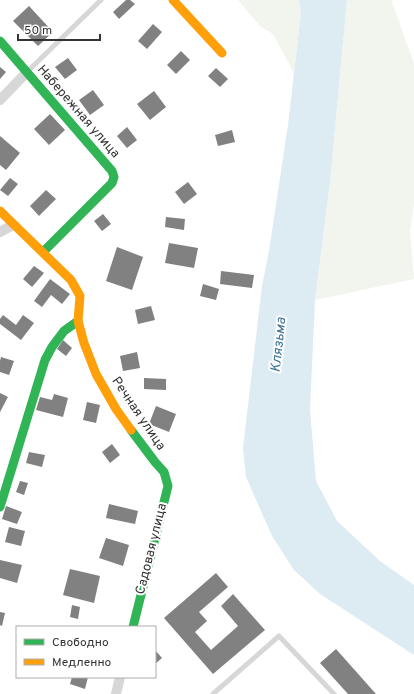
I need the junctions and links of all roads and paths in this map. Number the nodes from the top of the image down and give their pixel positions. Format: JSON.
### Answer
{"nodes":[{"id":1,"x":100,"y":0,"type":"edge"},
{"id":2,"x":174,"y":0,"type":"edge"},
{"id":3,"x":0,"y":41,"type":"edge"},
{"id":4,"x":222,"y":52,"type":"dead end"},
{"id":5,"x":27,"y":72,"type":"junction"},
{"id":6,"x":0,"y":100,"type":"edge"},
{"id":7,"x":0,"y":211,"type":"edge"},
{"id":8,"x":13,"y":225,"type":"junction"},
{"id":9,"x":0,"y":232,"type":"edge"},
{"id":10,"x":43,"y":252,"type":"junction"},
{"id":11,"x":78,"y":322,"type":"junction"},
{"id":12,"x":164,"y":472,"type":"joint"},
{"id":13,"x":0,"y":507,"type":"edge"},
{"id":14,"x":132,"y":626,"type":"edge"},
{"id":15,"x":120,"y":678,"type":"edge"},
{"id":16,"x":116,"y":694,"type":"edge"},
{"id":17,"x":213,"y":694,"type":"edge"},
{"id":18,"x":334,"y":694,"type":"edge"}],
"edges":[{"from":1,"to":5,"type":"lane"},
{"from":2,"to":4,"type":"street"},
{"from":3,"to":5,"type":"street","name":"Набережная улица"},
{"from":5,"to":6,"type":"street"},
{"from":5,"to":10,"type":"street","name":"Набережная улица"},
{"from":7,"to":8,"type":"street","name":"Речная улица"},
{"from":8,"to":9,"type":"street"},
{"from":8,"to":10,"type":"street","name":"Речная улица"},
{"from":10,"to":11,"type":"street","name":"Речная улица"},
{"from":11,"to":12,"type":"street","name":"Речная улица"},
{"from":11,"to":13,"type":"street"},
{"from":12,"to":14,"type":"street","name":"Садовая улица"},
{"from":15,"to":16,"type":"street"},
{"from":17,"to":18,"type":"lane"}]}
